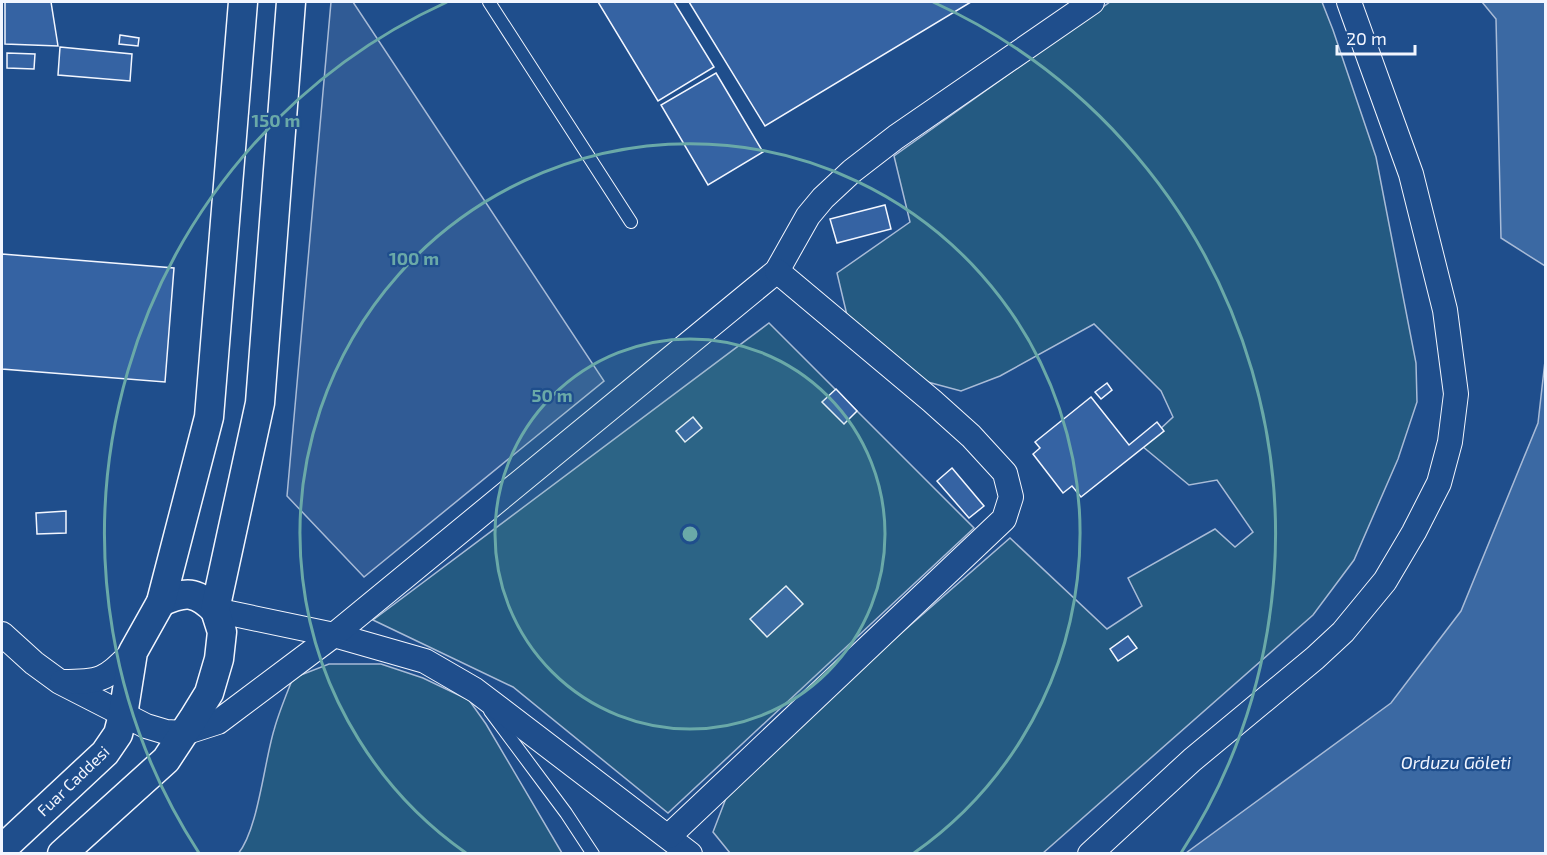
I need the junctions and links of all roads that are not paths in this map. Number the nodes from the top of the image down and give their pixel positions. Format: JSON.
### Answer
{"nodes":[{"id":1,"x":243,"y":2,"type":"edge"},
{"id":2,"x":291,"y":2,"type":"edge"},
{"id":3,"x":489,"y":2,"type":"edge"},
{"id":4,"x":1092,"y":2,"type":"edge"},
{"id":5,"x":1349,"y":2,"type":"edge"},
{"id":6,"x":631,"y":222,"type":"dead end"},
{"id":7,"x":777,"y":271,"type":"junction"},
{"id":8,"x":161,"y":602,"type":"junction"},
{"id":9,"x":216,"y":610,"type":"junction"},
{"id":10,"x":2,"y":634,"type":"edge"},
{"id":11,"x":334,"y":635,"type":"junction"},
{"id":12,"x":133,"y":652,"type":"junction"},
{"id":13,"x":60,"y":682,"type":"junction"},
{"id":14,"x":475,"y":690,"type":"junction"},
{"id":15,"x":123,"y":715,"type":"junction"},
{"id":16,"x":184,"y":733,"type":"junction"},
{"id":17,"x":669,"y":836,"type":"junction"},
{"id":18,"x":2,"y":849,"type":"edge"},
{"id":19,"x":62,"y":854,"type":"edge"},
{"id":20,"x":593,"y":854,"type":"edge"},
{"id":21,"x":690,"y":854,"type":"edge"},
{"id":22,"x":1090,"y":854,"type":"edge"}],
"edges":[{"from":1,"to":8,"type":"street","name":"Fuar Caddesi"},
{"from":2,"to":9,"type":"street"},
{"from":3,"to":6,"type":"lane"},
{"from":4,"to":7,"type":"street"},
{"from":5,"to":22,"type":"street"},
{"from":7,"to":11,"type":"street"},
{"from":7,"to":17,"type":"street"},
{"from":8,"to":9,"type":"street"},
{"from":8,"to":12,"type":"street","name":"Fuar Caddesi"},
{"from":9,"to":11,"type":"street"},
{"from":9,"to":16,"type":"street"},
{"from":10,"to":13,"type":"street"},
{"from":11,"to":14,"type":"street"},
{"from":11,"to":16,"type":"street"},
{"from":12,"to":13,"type":"street"},
{"from":12,"to":15,"type":"street","name":"Fuar Caddesi"},
{"from":13,"to":15,"type":"street"},
{"from":14,"to":17,"type":"street"},
{"from":14,"to":20,"type":"lane"},
{"from":15,"to":16,"type":"street"},
{"from":15,"to":18,"type":"street","name":"Fuar Caddesi"},
{"from":16,"to":19,"type":"street"},
{"from":17,"to":21,"type":"street"}]}
